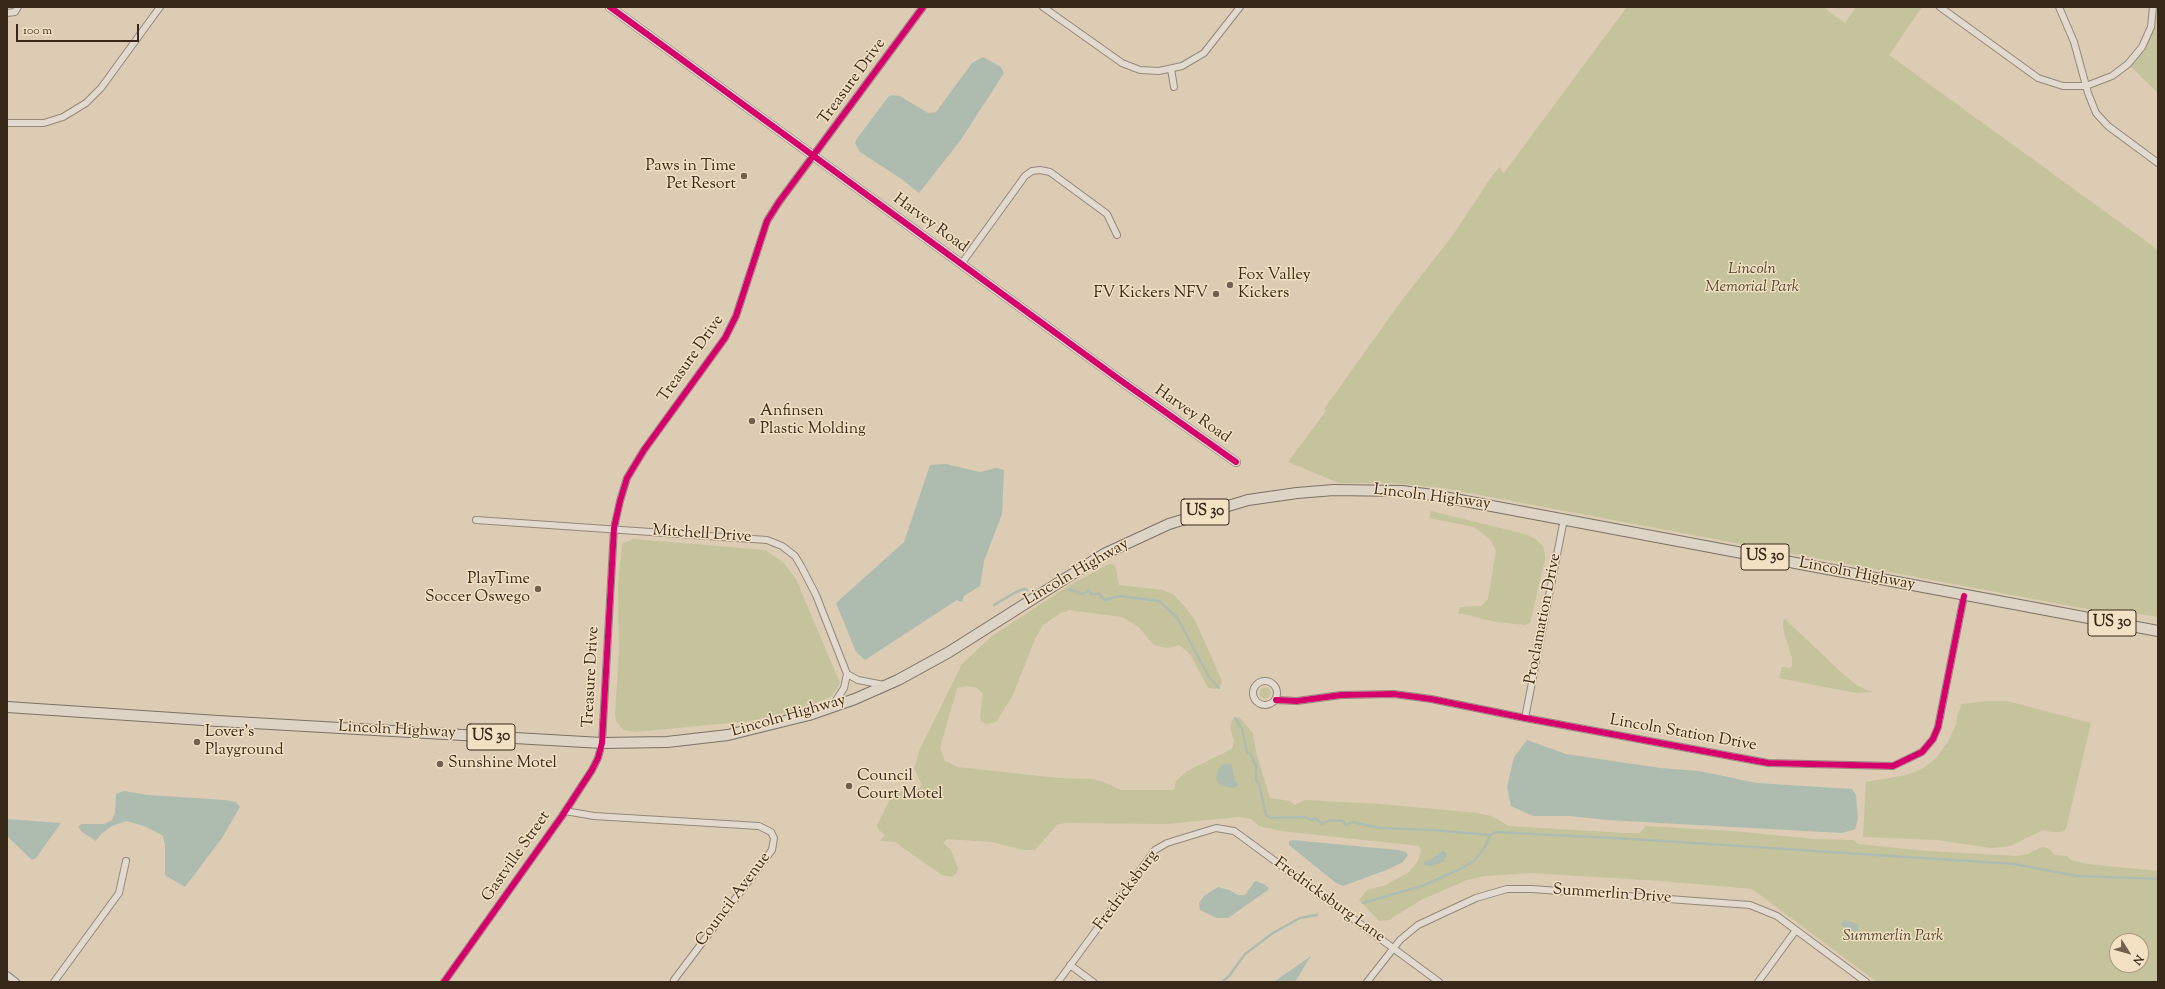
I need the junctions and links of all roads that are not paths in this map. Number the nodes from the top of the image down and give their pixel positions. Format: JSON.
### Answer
{"nodes":[{"id":1,"x":18,"y":7,"type":"edge"},
{"id":2,"x":160,"y":7,"type":"edge"},
{"id":3,"x":610,"y":7,"type":"edge"},
{"id":4,"x":923,"y":7,"type":"edge"},
{"id":5,"x":1042,"y":7,"type":"edge"},
{"id":6,"x":1240,"y":7,"type":"edge"},
{"id":7,"x":1940,"y":7,"type":"edge"},
{"id":8,"x":2059,"y":7,"type":"edge"},
{"id":9,"x":2153,"y":7,"type":"edge"},
{"id":10,"x":7,"y":13,"type":"edge"},
{"id":11,"x":1171,"y":69,"type":"junction"},
{"id":12,"x":2086,"y":86,"type":"junction"},
{"id":13,"x":1174,"y":87,"type":"dead end"},
{"id":14,"x":7,"y":124,"type":"edge"},
{"id":15,"x":814,"y":156,"type":"junction"},
{"id":16,"x":2158,"y":163,"type":"edge"},
{"id":17,"x":1118,"y":235,"type":"dead end"},
{"id":18,"x":962,"y":263,"type":"junction"},
{"id":19,"x":1236,"y":462,"type":"dead end"},
{"id":20,"x":1564,"y":519,"type":"junction"},
{"id":21,"x":476,"y":520,"type":"dead end"},
{"id":22,"x":614,"y":528,"type":"junction"},
{"id":23,"x":1964,"y":596,"type":"junction"},
{"id":24,"x":2158,"y":631,"type":"edge"},
{"id":25,"x":847,"y":674,"type":"junction"},
{"id":26,"x":885,"y":686,"type":"junction"},
{"id":27,"x":1276,"y":700,"type":"junction"},
{"id":28,"x":7,"y":707,"type":"edge"},
{"id":29,"x":831,"y":707,"type":"junction"},
{"id":30,"x":1525,"y":718,"type":"junction"},
{"id":31,"x":602,"y":743,"type":"junction"},
{"id":32,"x":566,"y":811,"type":"junction"},
{"id":33,"x":1216,"y":828,"type":"joint"},
{"id":34,"x":126,"y":861,"type":"dead end"},
{"id":35,"x":1796,"y":930,"type":"junction"},
{"id":36,"x":1393,"y":947,"type":"junction"},
{"id":37,"x":1070,"y":965,"type":"junction"},
{"id":38,"x":7,"y":975,"type":"edge"},
{"id":39,"x":674,"y":980,"type":"dead end"},
{"id":40,"x":16,"y":982,"type":"edge"},
{"id":41,"x":54,"y":982,"type":"edge"},
{"id":42,"x":444,"y":982,"type":"edge"},
{"id":43,"x":1058,"y":982,"type":"edge"},
{"id":44,"x":1093,"y":982,"type":"edge"},
{"id":45,"x":1367,"y":982,"type":"edge"},
{"id":46,"x":1439,"y":982,"type":"edge"},
{"id":47,"x":1758,"y":982,"type":"edge"},
{"id":48,"x":1866,"y":982,"type":"edge"}],
"edges":[{"from":1,"to":10,"type":"street"},
{"from":2,"to":14,"type":"street"},
{"from":3,"to":15,"type":"street","name":"Harvey Road"},
{"from":4,"to":15,"type":"street","name":"Treasure Drive"},
{"from":5,"to":11,"type":"street"},
{"from":6,"to":11,"type":"street"},
{"from":7,"to":12,"type":"street"},
{"from":8,"to":12,"type":"street"},
{"from":9,"to":12,"type":"street"},
{"from":11,"to":13,"type":"street"},
{"from":12,"to":16,"type":"street"},
{"from":15,"to":18,"type":"street","name":"Harvey Road"},
{"from":15,"to":22,"type":"street","name":"Treasure Drive"},
{"from":17,"to":18,"type":"street"},
{"from":18,"to":19,"type":"street","name":"Harvey Road"},
{"from":20,"to":23,"type":"main road","name":"Lincoln Highway","number":"US 30"},
{"from":20,"to":26,"type":"main road","name":"Lincoln Highway","number":"US 30"},
{"from":20,"to":30,"type":"street","name":"Proclamation Drive"},
{"from":21,"to":22,"type":"street","name":"Mitchell Drive"},
{"from":22,"to":25,"type":"street","name":"Mitchell Drive"},
{"from":22,"to":31,"type":"street","name":"Treasure Drive"},
{"from":23,"to":24,"type":"main road","name":"Lincoln Highway","number":"US 30"},
{"from":23,"to":30,"type":"street","name":"Lincoln Station Drive"},
{"from":25,"to":26,"type":"street"},
{"from":25,"to":29,"type":"street"},
{"from":26,"to":29,"type":"main road","name":"Lincoln Highway","number":"US 30"},
{"from":27,"to":27,"type":"street","name":"Lincoln Station Drive"},
{"from":27,"to":30,"type":"street","name":"Lincoln Station Drive"},
{"from":28,"to":31,"type":"main road","name":"Lincoln Highway","number":"US 30"},
{"from":29,"to":31,"type":"main road","name":"Lincoln Highway","number":"US 30"},
{"from":31,"to":32,"type":"street","name":"Gastville Street"},
{"from":32,"to":39,"type":"street","name":"Council Avenue"},
{"from":32,"to":42,"type":"street","name":"Gastville Street"},
{"from":33,"to":36,"type":"street","name":"Fredricksburg Lane"},
{"from":33,"to":37,"type":"street","name":"Fredricksburg"},
{"from":34,"to":41,"type":"street"},
{"from":35,"to":36,"type":"street","name":"Summerlin Drive"},
{"from":35,"to":47,"type":"street"},
{"from":35,"to":48,"type":"street","name":"Summerlin Drive"},
{"from":36,"to":45,"type":"street","name":"Summerlin Drive"},
{"from":36,"to":46,"type":"street","name":"Fredricksburg Lane"},
{"from":37,"to":43,"type":"street","name":"Fredricksburg"},
{"from":37,"to":44,"type":"street"},
{"from":38,"to":40,"type":"street"}]}
